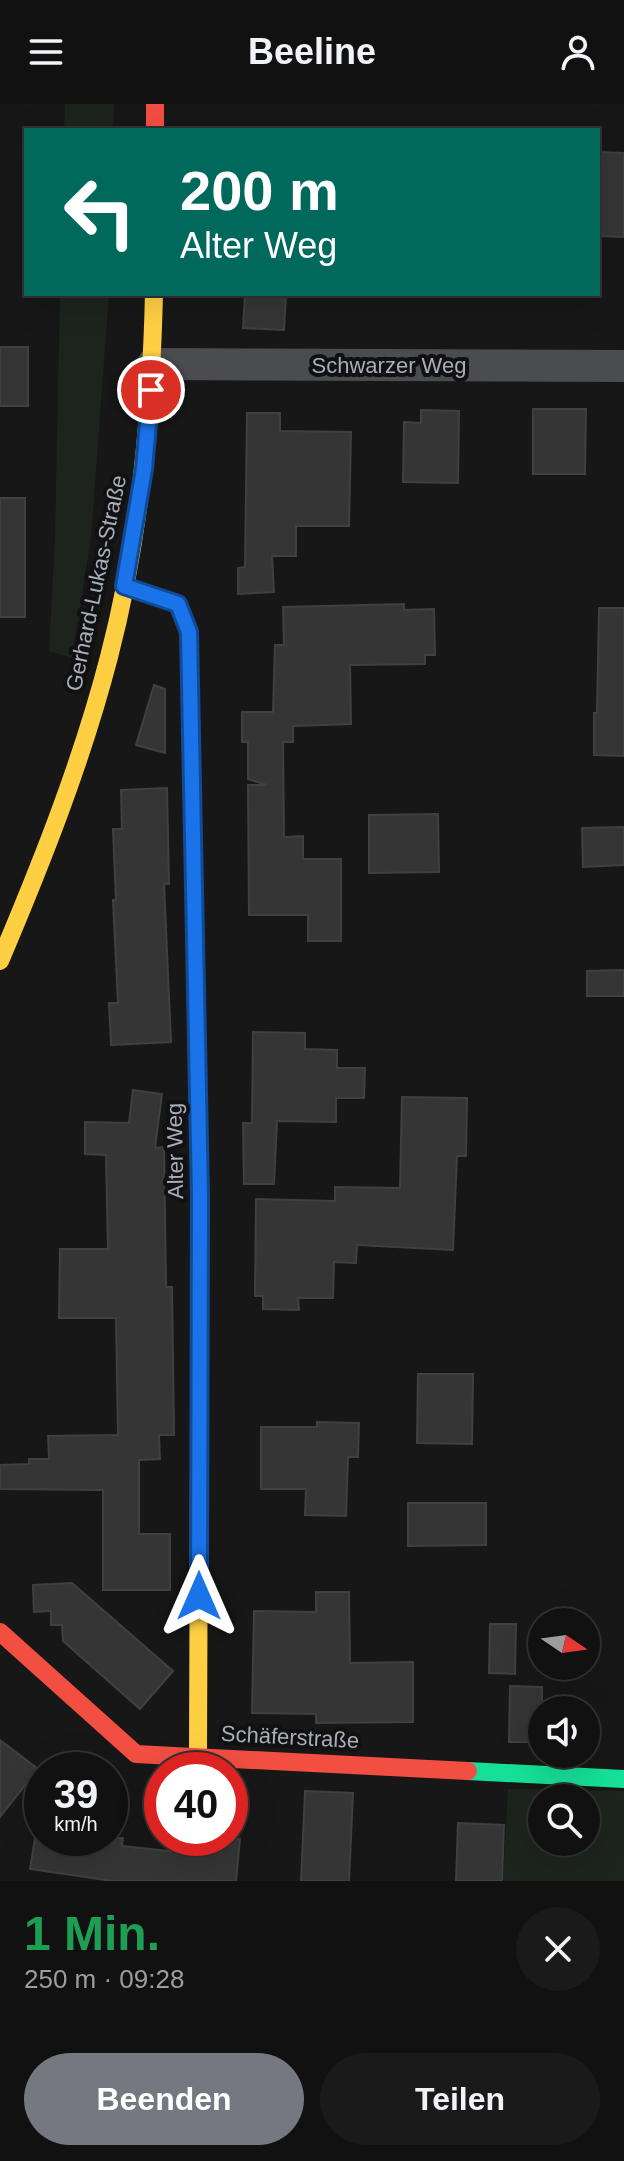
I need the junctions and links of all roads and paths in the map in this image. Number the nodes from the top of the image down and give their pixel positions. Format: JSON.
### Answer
{"nodes":[{"id":1,"x":155,"y":104,"type":"edge"},
{"id":2,"x":155,"y":128,"type":"edge"},
{"id":3,"x":154,"y":296,"type":"edge"},
{"id":4,"x":153,"y":364,"type":"junction"},
{"id":5,"x":624,"y":366,"type":"edge"},
{"id":6,"x":124,"y":586,"type":"junction"},
{"id":7,"x":0,"y":961,"type":"edge"},
{"id":8,"x":0,"y":1632,"type":"edge"},
{"id":9,"x":198,"y":1752,"type":"edge"},
{"id":10,"x":144,"y":1754,"type":"edge"},
{"id":11,"x":248,"y":1759,"type":"edge"},
{"id":12,"x":624,"y":1779,"type":"edge"}],
"edges":[{"from":1,"to":2,"type":"street"},
{"from":3,"to":4,"type":"street","name":"Gerhard-Lukas-Straße"},
{"from":4,"to":5,"type":"street","name":"Schwarzer Weg"},
{"from":4,"to":6,"type":"street","name":"Gerhard-Lukas-Straße"},
{"from":6,"to":7,"type":"street","name":"Gerhard-Lukas-Straße"},
{"from":6,"to":9,"type":"street","name":"Alter Weg"},
{"from":8,"to":10,"type":"street","name":"Schäferstraße"},
{"from":11,"to":12,"type":"street","name":"Schäferstraße"}]}
